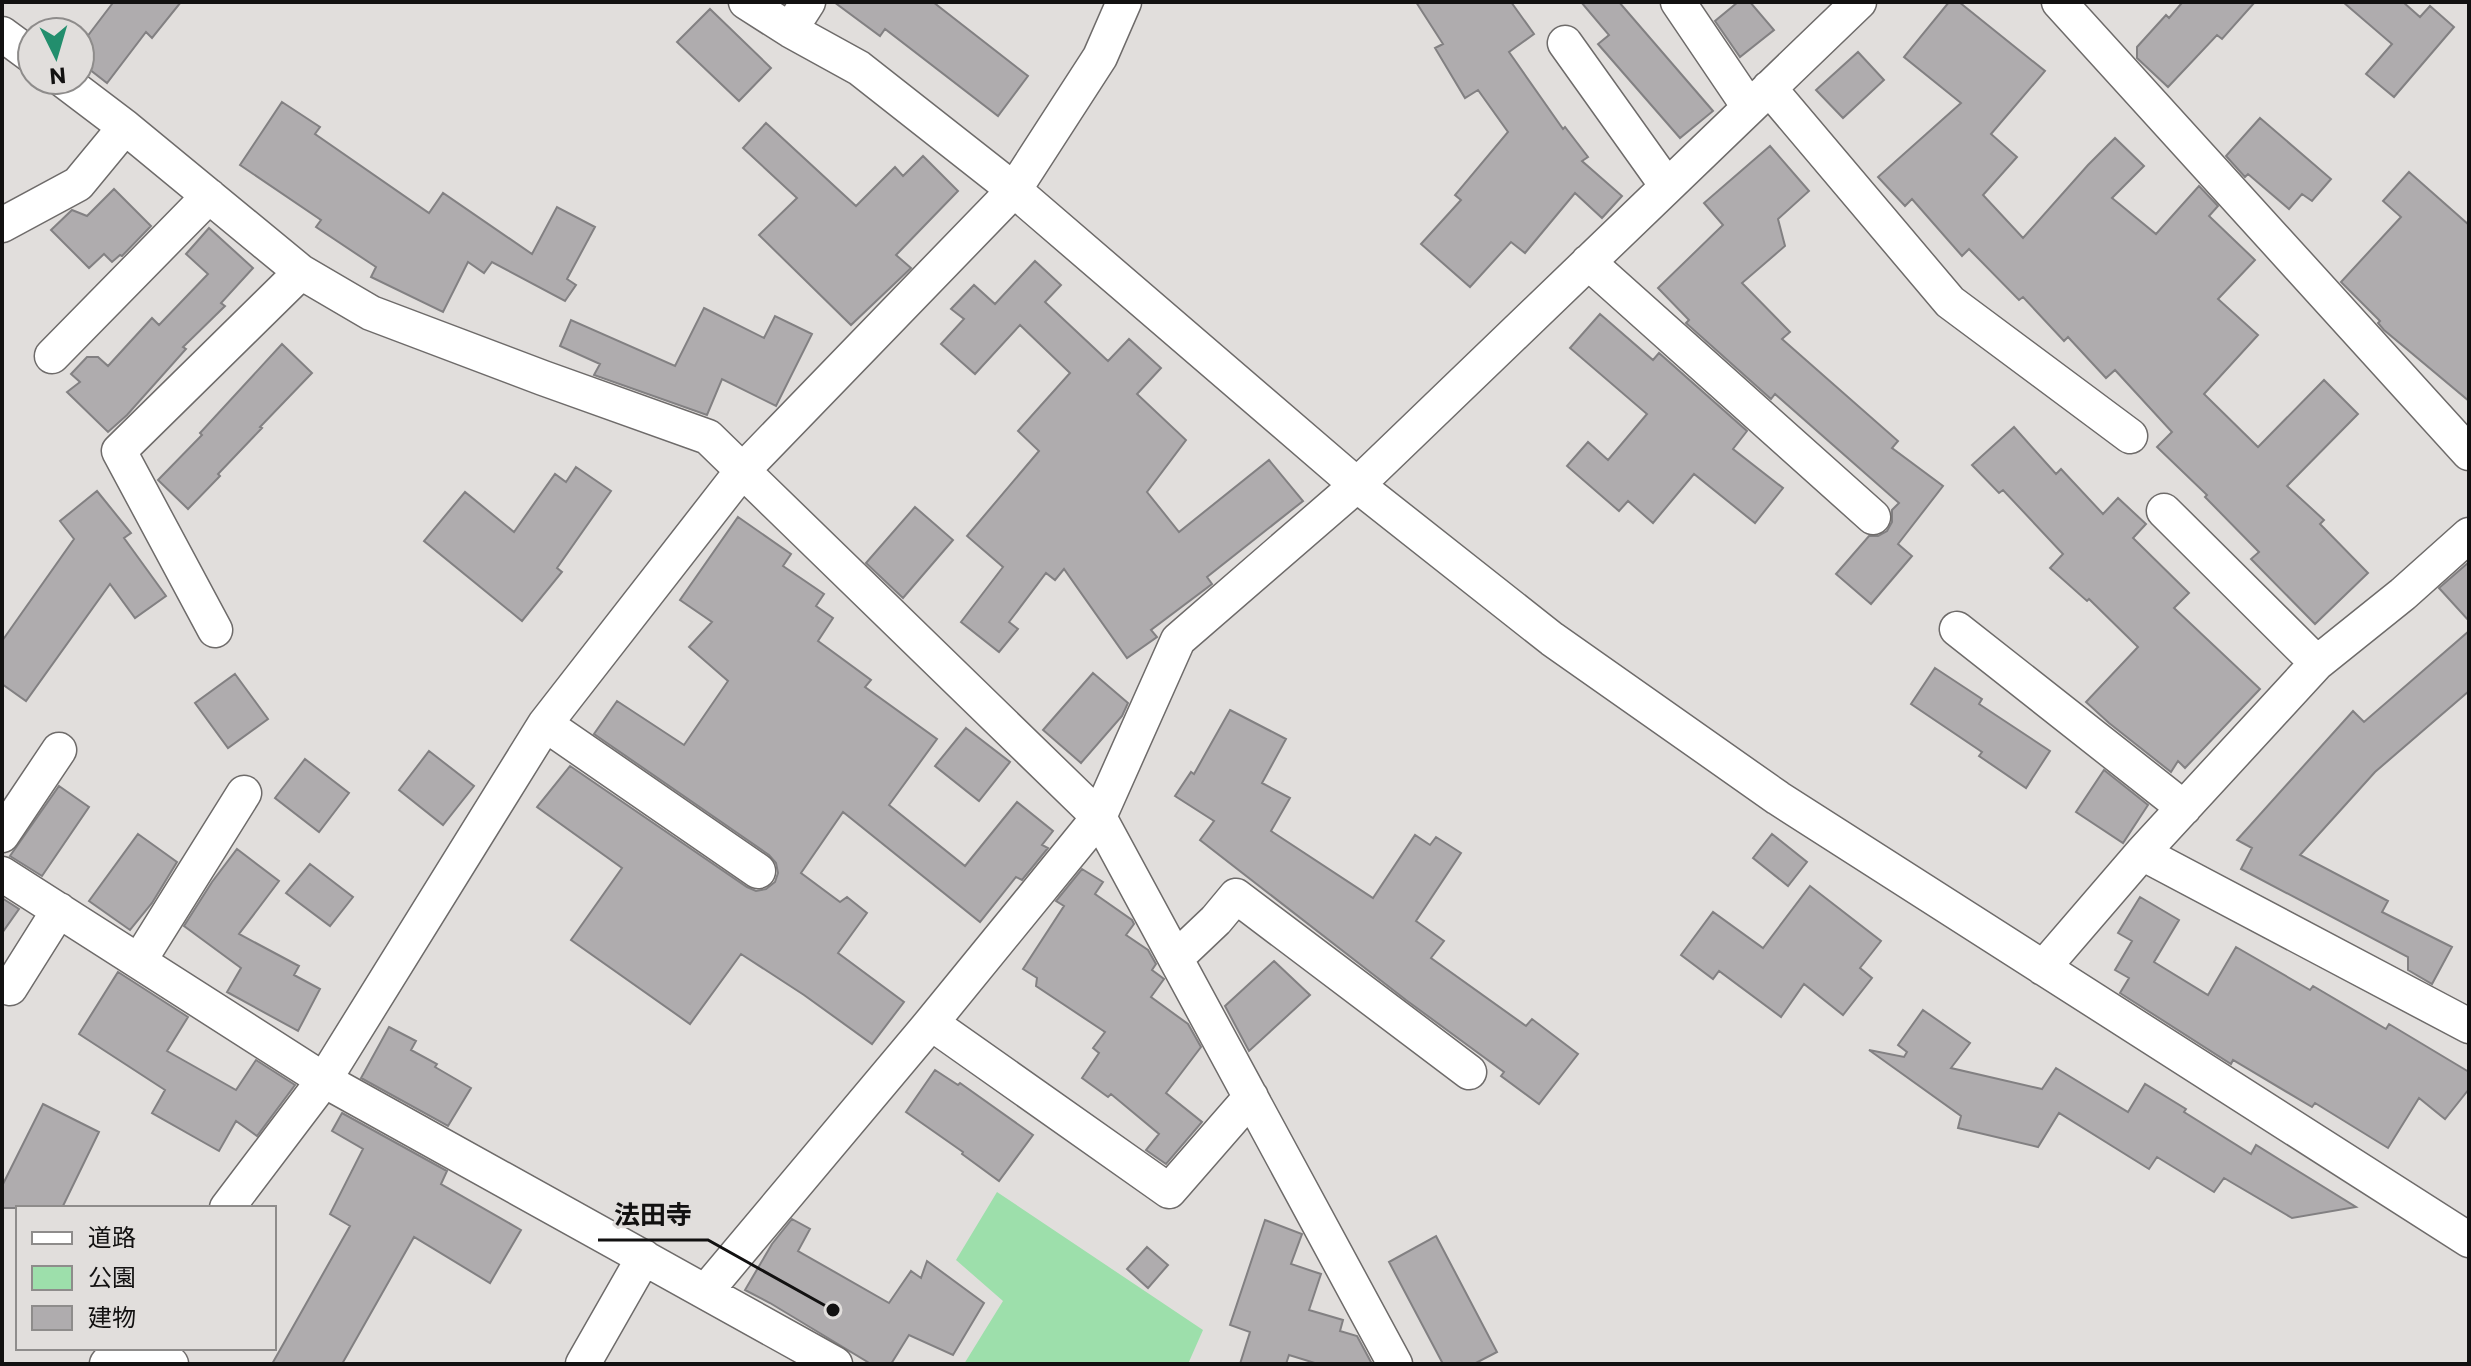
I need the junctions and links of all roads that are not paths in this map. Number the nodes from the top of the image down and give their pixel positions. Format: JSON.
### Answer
{"nodes":[{"id":1,"x":746,"y":2,"type":"edge"},
{"id":2,"x":808,"y":2,"type":"edge"},
{"id":3,"x":1124,"y":2,"type":"edge"},
{"id":4,"x":1678,"y":2,"type":"edge"},
{"id":5,"x":1859,"y":2,"type":"edge"},
{"id":6,"x":2059,"y":2,"type":"edge"},
{"id":7,"x":790,"y":30,"type":"junction"},
{"id":8,"x":1565,"y":43,"type":"dead end"},
{"id":9,"x":84,"y":96,"type":"edge"},
{"id":10,"x":1759,"y":97,"type":"junction"},
{"id":11,"x":125,"y":127,"type":"junction"},
{"id":12,"x":1667,"y":186,"type":"junction"},
{"id":13,"x":1014,"y":190,"type":"junction"},
{"id":14,"x":209,"y":196,"type":"junction"},
{"id":15,"x":2,"y":225,"type":"edge"},
{"id":16,"x":1588,"y":262,"type":"junction"},
{"id":17,"x":301,"y":272,"type":"junction"},
{"id":18,"x":52,"y":356,"type":"dead end"},
{"id":19,"x":2130,"y":436,"type":"dead end"},
{"id":20,"x":2469,"y":453,"type":"edge"},
{"id":21,"x":742,"y":471,"type":"junction"},
{"id":22,"x":1357,"y":485,"type":"junction"},
{"id":23,"x":2164,"y":511,"type":"dead end"},
{"id":24,"x":1873,"y":517,"type":"dead end"},
{"id":25,"x":2469,"y":535,"type":"edge"},
{"id":26,"x":1957,"y":629,"type":"dead end"},
{"id":27,"x":215,"y":630,"type":"dead end"},
{"id":28,"x":2317,"y":663,"type":"junction"},
{"id":29,"x":545,"y":724,"type":"junction"},
{"id":30,"x":59,"y":750,"type":"dead end"},
{"id":31,"x":244,"y":793,"type":"dead end"},
{"id":32,"x":2184,"y":808,"type":"junction"},
{"id":33,"x":1099,"y":817,"type":"junction"},
{"id":34,"x":2,"y":835,"type":"edge"},
{"id":35,"x":2142,"y":853,"type":"junction"},
{"id":36,"x":758,"y":871,"type":"dead end"},
{"id":37,"x":2,"y":874,"type":"edge"},
{"id":38,"x":59,"y":910,"type":"junction"},
{"id":39,"x":1176,"y":958,"type":"junction"},
{"id":40,"x":139,"y":961,"type":"junction"},
{"id":41,"x":2043,"y":968,"type":"junction"},
{"id":42,"x":10,"y":988,"type":"dead end"},
{"id":43,"x":931,"y":1023,"type":"junction"},
{"id":44,"x":2469,"y":1026,"type":"edge"},
{"id":45,"x":1469,"y":1072,"type":"dead end"},
{"id":46,"x":324,"y":1080,"type":"junction"},
{"id":47,"x":1251,"y":1097,"type":"junction"},
{"id":48,"x":229,"y":1206,"type":"edge"},
{"id":49,"x":2469,"y":1240,"type":"edge"},
{"id":50,"x":644,"y":1257,"type":"junction"},
{"id":51,"x":706,"y":1291,"type":"junction"},
{"id":52,"x":143,"y":1350,"type":"edge"},
{"id":53,"x":171,"y":1364,"type":"edge"},
{"id":54,"x":583,"y":1364,"type":"edge"},
{"id":55,"x":835,"y":1364,"type":"edge"},
{"id":56,"x":1395,"y":1364,"type":"edge"}],
"edges":[{"from":1,"to":7,"type":"street"},
{"from":2,"to":7,"type":"street"},
{"from":3,"to":13,"type":"street"},
{"from":4,"to":10,"type":"street"},
{"from":5,"to":10,"type":"street"},
{"from":6,"to":20,"type":"street"},
{"from":7,"to":13,"type":"street"},
{"from":8,"to":12,"type":"street"},
{"from":9,"to":11,"type":"street"},
{"from":10,"to":12,"type":"street"},
{"from":10,"to":19,"type":"street"},
{"from":11,"to":14,"type":"street"},
{"from":11,"to":15,"type":"street"},
{"from":12,"to":16,"type":"street"},
{"from":13,"to":21,"type":"street"},
{"from":13,"to":22,"type":"street"},
{"from":14,"to":17,"type":"street"},
{"from":14,"to":18,"type":"street"},
{"from":16,"to":22,"type":"street"},
{"from":16,"to":24,"type":"street"},
{"from":17,"to":21,"type":"street"},
{"from":17,"to":27,"type":"street"},
{"from":21,"to":29,"type":"street"},
{"from":21,"to":33,"type":"street"},
{"from":22,"to":33,"type":"street"},
{"from":22,"to":41,"type":"street"},
{"from":23,"to":28,"type":"street"},
{"from":25,"to":28,"type":"street"},
{"from":26,"to":32,"type":"street"},
{"from":28,"to":32,"type":"street"},
{"from":29,"to":36,"type":"street"},
{"from":29,"to":46,"type":"street"},
{"from":30,"to":34,"type":"street"},
{"from":31,"to":40,"type":"street"},
{"from":32,"to":35,"type":"street"},
{"from":33,"to":39,"type":"street"},
{"from":33,"to":43,"type":"street"},
{"from":35,"to":41,"type":"street"},
{"from":35,"to":44,"type":"street"},
{"from":37,"to":38,"type":"street"},
{"from":38,"to":40,"type":"street"},
{"from":38,"to":42,"type":"street"},
{"from":39,"to":45,"type":"street"},
{"from":39,"to":47,"type":"street"},
{"from":40,"to":46,"type":"street"},
{"from":41,"to":49,"type":"street"},
{"from":43,"to":47,"type":"street"},
{"from":43,"to":51,"type":"street"},
{"from":46,"to":48,"type":"street"},
{"from":46,"to":50,"type":"street"},
{"from":47,"to":56,"type":"street"},
{"from":50,"to":51,"type":"street"},
{"from":50,"to":54,"type":"street"},
{"from":51,"to":55,"type":"street"},
{"from":52,"to":53,"type":"street"}]}
